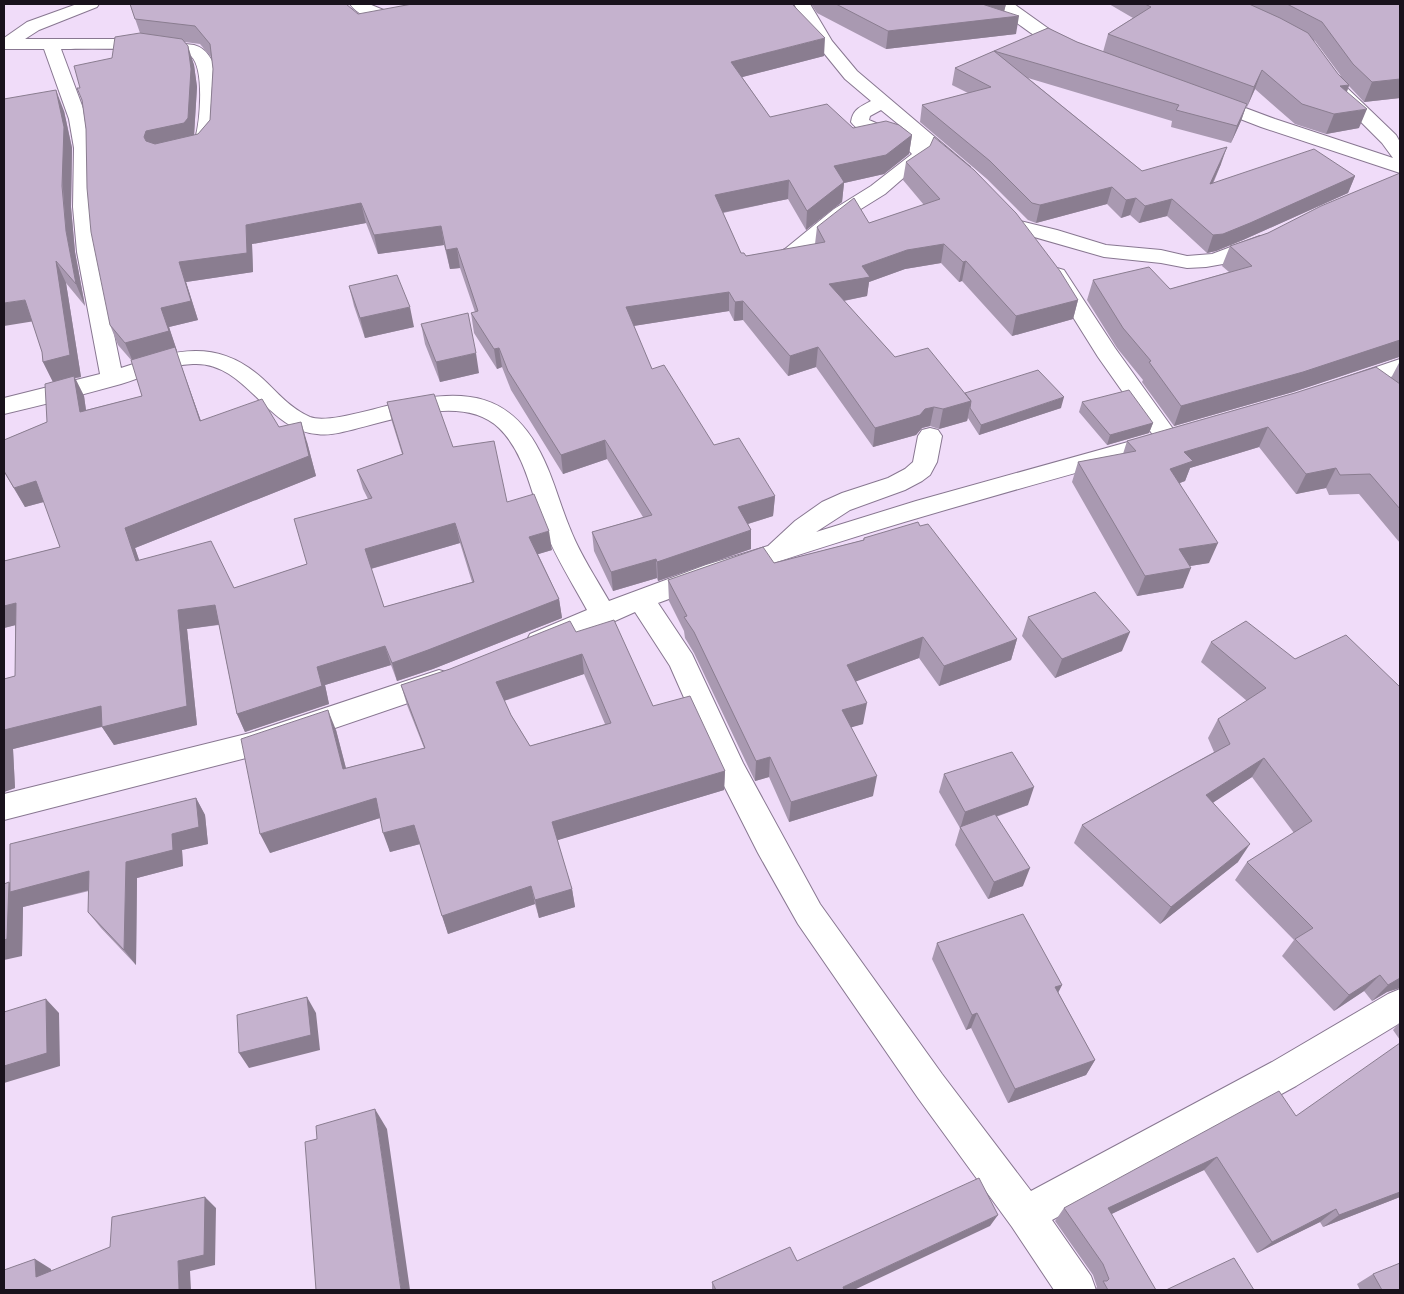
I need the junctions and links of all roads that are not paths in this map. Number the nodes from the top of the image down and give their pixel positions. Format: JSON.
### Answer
{"nodes":[{"id":1,"x":91,"y":4,"type":"edge"},
{"id":2,"x":358,"y":4,"type":"edge"},
{"id":3,"x":472,"y":4,"type":"edge"},
{"id":4,"x":802,"y":4,"type":"edge"},
{"id":5,"x":1004,"y":4,"type":"edge"},
{"id":6,"x":50,"y":43,"type":"junction"},
{"id":7,"x":6,"y":44,"type":"edge"},
{"id":8,"x":1087,"y":56,"type":"edge"},
{"id":9,"x":1328,"y":74,"type":"edge"},
{"id":10,"x":1192,"y":94,"type":"edge"},
{"id":11,"x":881,"y":102,"type":"junction"},
{"id":12,"x":169,"y":154,"type":"edge"},
{"id":13,"x":1400,"y":155,"type":"edge"},
{"id":14,"x":1396,"y":175,"type":"edge"},
{"id":15,"x":973,"y":179,"type":"edge"},
{"id":16,"x":1280,"y":232,"type":"edge"},
{"id":17,"x":753,"y":265,"type":"edge"},
{"id":18,"x":1400,"y":366,"type":"edge"},
{"id":19,"x":1370,"y":377,"type":"junction"},
{"id":20,"x":112,"y":378,"type":"junction"},
{"id":21,"x":1328,"y":391,"type":"edge"},
{"id":22,"x":1393,"y":394,"type":"edge"},
{"id":23,"x":4,"y":406,"type":"edge"},
{"id":24,"x":1195,"y":431,"type":"edge"},
{"id":25,"x":930,"y":436,"type":"dead end"},
{"id":26,"x":1168,"y":439,"type":"junction"},
{"id":27,"x":775,"y":554,"type":"junction"},
{"id":28,"x":640,"y":599,"type":"junction"},
{"id":29,"x":603,"y":614,"type":"junction"},
{"id":30,"x":521,"y":649,"type":"edge"},
{"id":31,"x":461,"y":672,"type":"edge"},
{"id":32,"x":4,"y":807,"type":"edge"},
{"id":33,"x":1400,"y":1005,"type":"edge"},
{"id":34,"x":1025,"y":1214,"type":"junction"},
{"id":35,"x":1077,"y":1290,"type":"edge"}],
"edges":[{"from":1,"to":7,"type":"street"},
{"from":2,"to":3,"type":"street"},
{"from":4,"to":11,"type":"street"},
{"from":5,"to":8,"type":"street"},
{"from":6,"to":7,"type":"street"},
{"from":6,"to":12,"type":"street"},
{"from":6,"to":20,"type":"street"},
{"from":9,"to":13,"type":"street"},
{"from":10,"to":14,"type":"street"},
{"from":11,"to":15,"type":"street"},
{"from":11,"to":17,"type":"street"},
{"from":16,"to":26,"type":"street"},
{"from":18,"to":19,"type":"street"},
{"from":19,"to":21,"type":"street"},
{"from":19,"to":22,"type":"street"},
{"from":20,"to":23,"type":"street"},
{"from":20,"to":29,"type":"street"},
{"from":24,"to":26,"type":"street"},
{"from":25,"to":27,"type":"street"},
{"from":26,"to":27,"type":"street"},
{"from":27,"to":28,"type":"street"},
{"from":28,"to":29,"type":"street"},
{"from":28,"to":34,"type":"street"},
{"from":29,"to":30,"type":"street"},
{"from":31,"to":32,"type":"street"},
{"from":33,"to":34,"type":"street"},
{"from":34,"to":35,"type":"street"}]}
